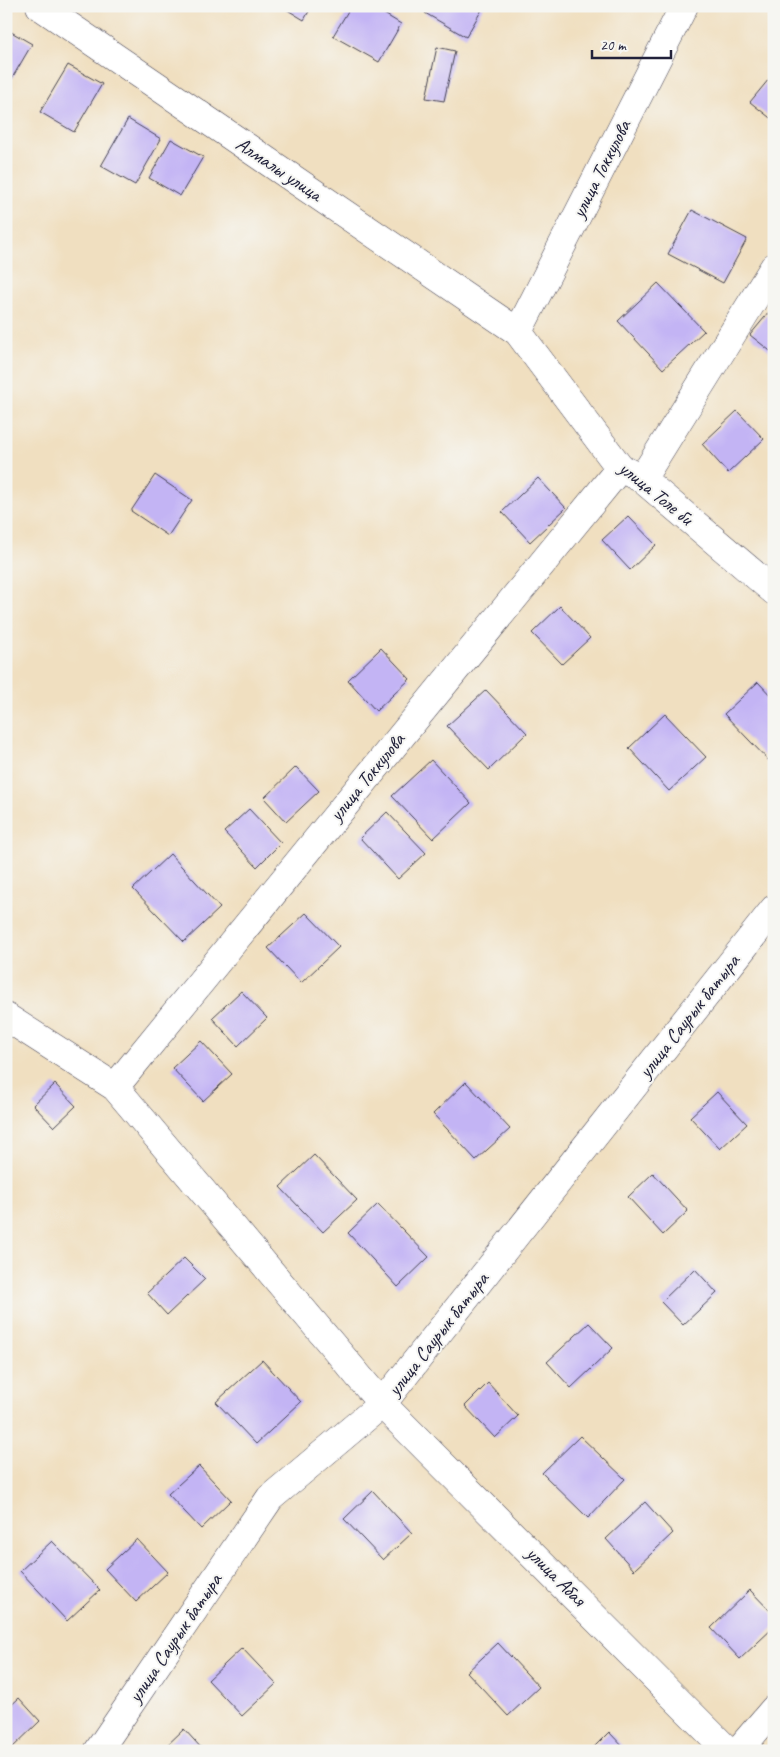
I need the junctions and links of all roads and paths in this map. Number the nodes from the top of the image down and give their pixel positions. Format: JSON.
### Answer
{"nodes":[{"id":1,"x":40,"y":6,"type":"edge"},
{"id":2,"x":684,"y":6,"type":"edge"},
{"id":3,"x":774,"y":267,"type":"edge"},
{"id":4,"x":518,"y":332,"type":"junction"},
{"id":5,"x":631,"y":474,"type":"junction"},
{"id":6,"x":774,"y":591,"type":"edge"},
{"id":7,"x":774,"y":909,"type":"edge"},
{"id":8,"x":6,"y":1017,"type":"edge"},
{"id":9,"x":115,"y":1087,"type":"junction"},
{"id":10,"x":382,"y":1404,"type":"junction"},
{"id":11,"x":774,"y":1709,"type":"edge"},
{"id":12,"x":98,"y":1751,"type":"edge"},
{"id":13,"x":728,"y":1751,"type":"edge"},
{"id":14,"x":738,"y":1751,"type":"edge"}],
"edges":[{"from":1,"to":4,"type":"street","name":"Алмалы улица"},
{"from":2,"to":4,"type":"street","name":"улица Токкулова"},
{"from":3,"to":5,"type":"street","name":"улица Токкулова"},
{"from":4,"to":5,"type":"street","name":"улица Толе би"},
{"from":5,"to":6,"type":"street","name":"улица Толе би"},
{"from":5,"to":9,"type":"street","name":"улица Токкулова"},
{"from":7,"to":10,"type":"street","name":"улица Саурык батыра"},
{"from":8,"to":9,"type":"street","name":"улица Абая"},
{"from":9,"to":10,"type":"street","name":"улица Абая"},
{"from":10,"to":12,"type":"street","name":"улица Саурык батыра"},
{"from":10,"to":13,"type":"street","name":"улица Абая"},
{"from":11,"to":14,"type":"street"}]}
